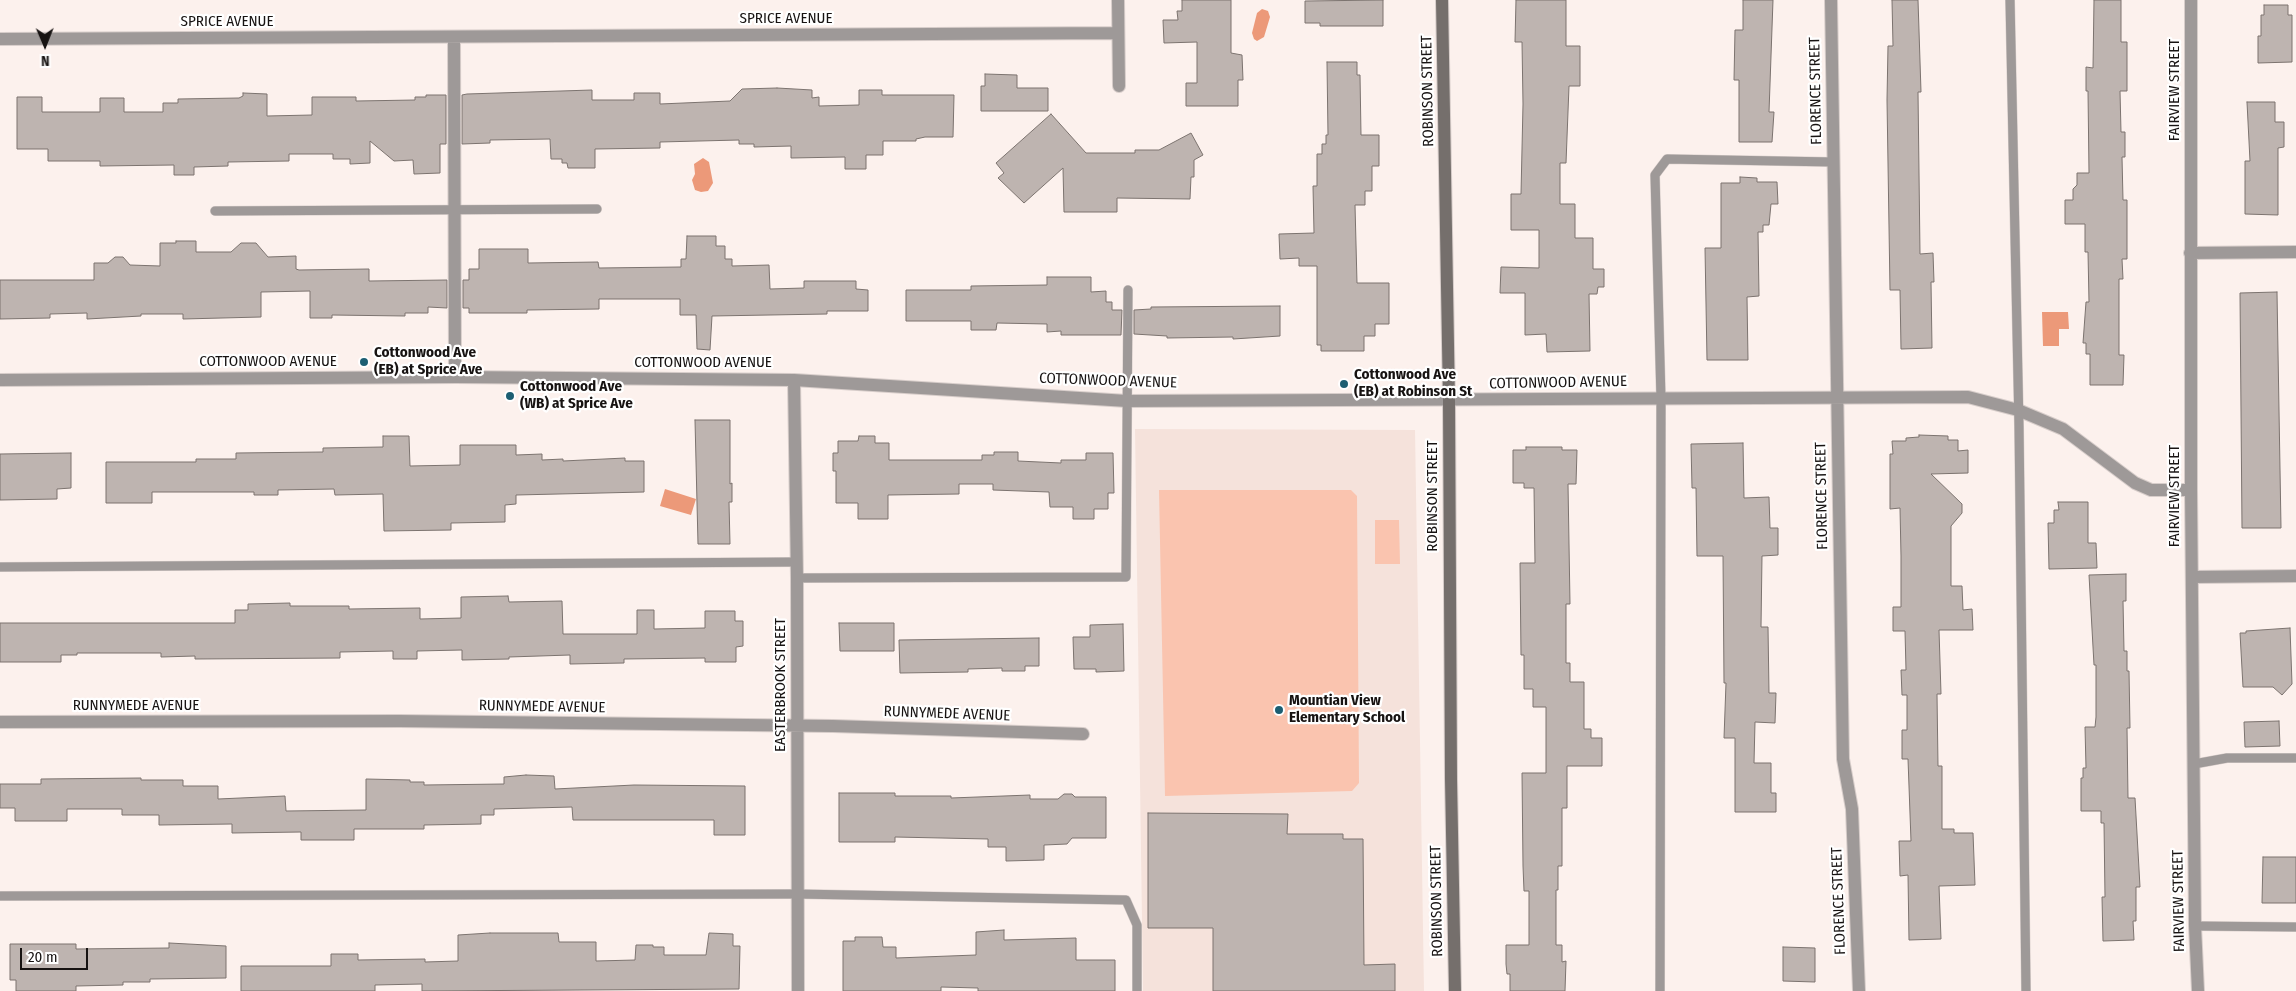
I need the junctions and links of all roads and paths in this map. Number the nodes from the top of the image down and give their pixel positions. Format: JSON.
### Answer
{"nodes":[{"id":1,"x":1118,"y":0,"type":"edge"},
{"id":2,"x":1442,"y":0,"type":"edge"},
{"id":3,"x":1831,"y":0,"type":"edge"},
{"id":4,"x":2010,"y":0,"type":"edge"},
{"id":5,"x":2192,"y":0,"type":"edge"},
{"id":6,"x":1118,"y":33,"type":"junction"},
{"id":7,"x":454,"y":37,"type":"junction"},
{"id":8,"x":0,"y":39,"type":"edge"},
{"id":9,"x":1119,"y":86,"type":"dead end"},
{"id":10,"x":1833,"y":162,"type":"junction"},
{"id":11,"x":597,"y":209,"type":"dead end"},
{"id":12,"x":454,"y":210,"type":"junction"},
{"id":13,"x":215,"y":211,"type":"dead end"},
{"id":14,"x":2296,"y":252,"type":"edge"},
{"id":15,"x":2190,"y":254,"type":"junction"},
{"id":16,"x":1128,"y":290,"type":"dead end"},
{"id":17,"x":455,"y":377,"type":"junction"},
{"id":18,"x":0,"y":380,"type":"edge"},
{"id":19,"x":794,"y":380,"type":"junction"},
{"id":20,"x":1836,"y":397,"type":"junction"},
{"id":21,"x":1661,"y":399,"type":"junction"},
{"id":22,"x":1127,"y":400,"type":"junction"},
{"id":23,"x":1449,"y":401,"type":"junction"},
{"id":24,"x":2018,"y":410,"type":"junction"},
{"id":25,"x":2191,"y":490,"type":"junction"},
{"id":26,"x":796,"y":562,"type":"junction"},
{"id":27,"x":0,"y":567,"type":"edge"},
{"id":28,"x":2296,"y":576,"type":"edge"},
{"id":29,"x":2192,"y":577,"type":"junction"},
{"id":30,"x":797,"y":578,"type":"junction"},
{"id":31,"x":0,"y":722,"type":"edge"},
{"id":32,"x":797,"y":726,"type":"junction"},
{"id":33,"x":1083,"y":734,"type":"dead end"},
{"id":34,"x":2296,"y":758,"type":"edge"},
{"id":35,"x":2194,"y":764,"type":"junction"},
{"id":36,"x":797,"y":894,"type":"junction"},
{"id":37,"x":0,"y":896,"type":"edge"},
{"id":38,"x":2195,"y":926,"type":"junction"},
{"id":39,"x":2296,"y":927,"type":"edge"},
{"id":40,"x":798,"y":991,"type":"edge"},
{"id":41,"x":1136,"y":991,"type":"edge"},
{"id":42,"x":1454,"y":991,"type":"edge"},
{"id":43,"x":1660,"y":991,"type":"edge"},
{"id":44,"x":1859,"y":991,"type":"edge"},
{"id":45,"x":2026,"y":991,"type":"edge"},
{"id":46,"x":2198,"y":991,"type":"edge"}],
"edges":[{"from":1,"to":6,"type":"street"},
{"from":2,"to":23,"type":"street","name":"ROBINSON STREET"},
{"from":3,"to":10,"type":"street","name":"FLORENCE STREET"},
{"from":4,"to":24,"type":"lane"},
{"from":5,"to":15,"type":"street","name":"FAIRVIEW STREET"},
{"from":6,"to":7,"type":"street","name":"SPRICE AVENUE"},
{"from":6,"to":9,"type":"street"},
{"from":7,"to":8,"type":"street","name":"SPRICE AVENUE"},
{"from":7,"to":12,"type":"street"},
{"from":10,"to":20,"type":"street","name":"FLORENCE STREET"},
{"from":10,"to":21,"type":"lane"},
{"from":11,"to":12,"type":"lane"},
{"from":12,"to":13,"type":"lane"},
{"from":12,"to":17,"type":"street"},
{"from":14,"to":15,"type":"street"},
{"from":15,"to":25,"type":"street","name":"FAIRVIEW STREET"},
{"from":16,"to":22,"type":"lane"},
{"from":17,"to":18,"type":"street","name":"COTTONWOOD AVENUE"},
{"from":17,"to":19,"type":"street","name":"COTTONWOOD AVENUE"},
{"from":19,"to":22,"type":"street","name":"COTTONWOOD AVENUE"},
{"from":19,"to":26,"type":"street","name":"EASTERBROOK STREET"},
{"from":20,"to":21,"type":"street","name":"COTTONWOOD AVENUE"},
{"from":20,"to":24,"type":"street","name":"COTTONWOOD AVENUE"},
{"from":20,"to":44,"type":"street","name":"FLORENCE STREET"},
{"from":21,"to":23,"type":"street","name":"COTTONWOOD AVENUE"},
{"from":21,"to":43,"type":"lane"},
{"from":22,"to":23,"type":"street","name":"COTTONWOOD AVENUE"},
{"from":22,"to":30,"type":"lane"},
{"from":23,"to":42,"type":"street","name":"ROBINSON STREET"},
{"from":24,"to":25,"type":"street","name":"COTTONWOOD AVENUE"},
{"from":24,"to":45,"type":"lane"},
{"from":25,"to":29,"type":"street","name":"FAIRVIEW STREET"},
{"from":26,"to":27,"type":"lane"},
{"from":26,"to":30,"type":"street","name":"EASTERBROOK STREET"},
{"from":28,"to":29,"type":"street"},
{"from":29,"to":35,"type":"street","name":"FAIRVIEW STREET"},
{"from":30,"to":32,"type":"street","name":"EASTERBROOK STREET"},
{"from":31,"to":32,"type":"street","name":"RUNNYMEDE AVENUE"},
{"from":32,"to":33,"type":"street","name":"RUNNYMEDE AVENUE"},
{"from":32,"to":36,"type":"street","name":"EASTERBROOK STREET"},
{"from":34,"to":35,"type":"lane"},
{"from":35,"to":38,"type":"street","name":"FAIRVIEW STREET"},
{"from":36,"to":37,"type":"lane"},
{"from":36,"to":40,"type":"street","name":"EASTERBROOK STREET"},
{"from":36,"to":41,"type":"lane"},
{"from":38,"to":39,"type":"lane"},
{"from":38,"to":46,"type":"street","name":"FAIRVIEW STREET"}]}
